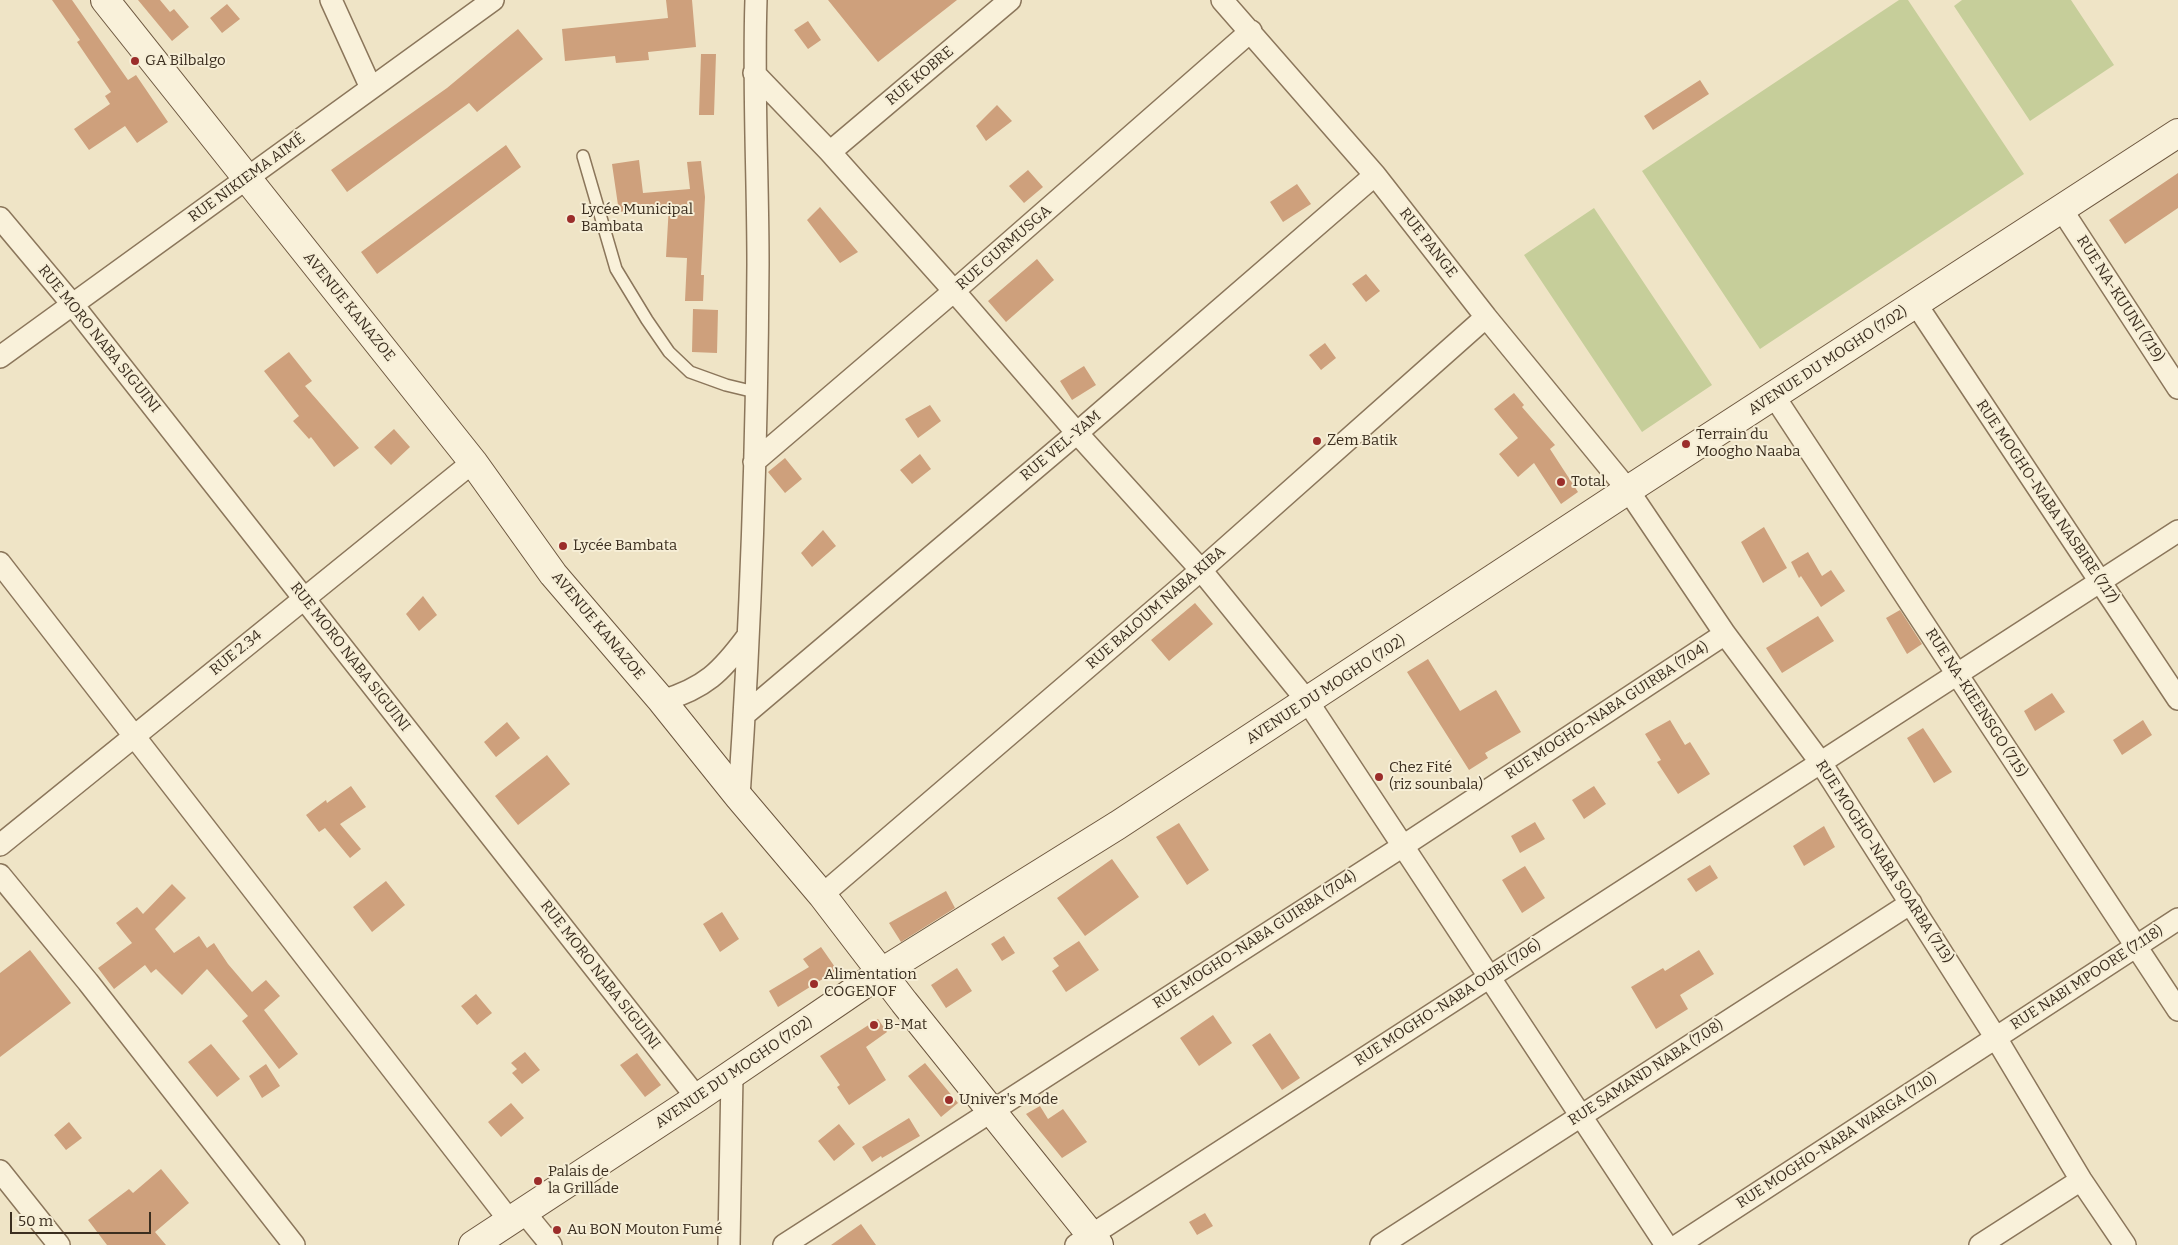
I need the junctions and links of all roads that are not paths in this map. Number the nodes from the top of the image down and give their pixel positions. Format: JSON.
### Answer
{"nodes":[{"id":1,"x":105,"y":0,"type":"edge"},
{"id":2,"x":331,"y":0,"type":"edge"},
{"id":3,"x":493,"y":0,"type":"edge"},
{"id":4,"x":756,"y":0,"type":"edge"},
{"id":5,"x":1010,"y":0,"type":"edge"},
{"id":6,"x":1222,"y":0,"type":"edge"},
{"id":7,"x":1251,"y":31,"type":"junction"},
{"id":8,"x":754,"y":73,"type":"junction"},
{"id":9,"x":371,"y":88,"type":"junction"},
{"id":10,"x":2178,"y":133,"type":"edge"},
{"id":11,"x":830,"y":152,"type":"junction"},
{"id":12,"x":583,"y":156,"type":"dead end"},
{"id":13,"x":1375,"y":175,"type":"junction"},
{"id":14,"x":246,"y":178,"type":"junction"},
{"id":15,"x":2062,"y":210,"type":"junction"},
{"id":16,"x":0,"y":218,"type":"edge"},
{"id":17,"x":954,"y":291,"type":"junction"},
{"id":18,"x":1916,"y":304,"type":"junction"},
{"id":19,"x":72,"y":305,"type":"junction"},
{"id":20,"x":1486,"y":316,"type":"junction"},
{"id":21,"x":0,"y":357,"type":"edge"},
{"id":22,"x":2178,"y":388,"type":"edge"},
{"id":23,"x":755,"y":392,"type":"junction"},
{"id":24,"x":1774,"y":396,"type":"junction"},
{"id":25,"x":1077,"y":433,"type":"junction"},
{"id":26,"x":473,"y":462,"type":"junction"},
{"id":27,"x":754,"y":462,"type":"junction"},
{"id":28,"x":1628,"y":490,"type":"junction"},
{"id":29,"x":2178,"y":531,"type":"edge"},
{"id":30,"x":0,"y":563,"type":"edge"},
{"id":31,"x":1201,"y":570,"type":"junction"},
{"id":32,"x":2100,"y":582,"type":"junction"},
{"id":33,"x":303,"y":598,"type":"junction"},
{"id":34,"x":1725,"y":634,"type":"junction"},
{"id":35,"x":747,"y":637,"type":"junction"},
{"id":36,"x":1958,"y":674,"type":"junction"},
{"id":37,"x":2178,"y":699,"type":"edge"},
{"id":38,"x":662,"y":701,"type":"junction"},
{"id":39,"x":1308,"y":702,"type":"junction"},
{"id":40,"x":744,"y":714,"type":"junction"},
{"id":41,"x":134,"y":736,"type":"junction"},
{"id":42,"x":1821,"y":763,"type":"junction"},
{"id":43,"x":739,"y":797,"type":"junction"},
{"id":44,"x":0,"y":845,"type":"edge"},
{"id":45,"x":1403,"y":846,"type":"junction"},
{"id":46,"x":0,"y":875,"type":"edge"},
{"id":47,"x":822,"y":895,"type":"junction"},
{"id":48,"x":1911,"y":903,"type":"junction"},
{"id":49,"x":2178,"y":919,"type":"edge"},
{"id":50,"x":2136,"y":946,"type":"junction"},
{"id":51,"x":882,"y":972,"type":"junction"},
{"id":52,"x":1489,"y":976,"type":"junction"},
{"id":53,"x":2178,"y":1010,"type":"edge"},
{"id":54,"x":1996,"y":1038,"type":"junction"},
{"id":55,"x":732,"y":1075,"type":"junction"},
{"id":56,"x":697,"y":1098,"type":"junction"},
{"id":57,"x":991,"y":1110,"type":"junction"},
{"id":58,"x":1580,"y":1115,"type":"junction"},
{"id":59,"x":0,"y":1171,"type":"edge"},
{"id":60,"x":2081,"y":1180,"type":"junction"},
{"id":61,"x":517,"y":1216,"type":"junction"},
{"id":62,"x":1088,"y":1242,"type":"edge"},
{"id":63,"x":59,"y":1245,"type":"edge"},
{"id":64,"x":294,"y":1245,"type":"edge"},
{"id":65,"x":473,"y":1245,"type":"edge"},
{"id":66,"x":551,"y":1245,"type":"edge"},
{"id":67,"x":729,"y":1245,"type":"edge"},
{"id":68,"x":784,"y":1245,"type":"edge"},
{"id":69,"x":1381,"y":1245,"type":"edge"},
{"id":70,"x":1666,"y":1245,"type":"edge"},
{"id":71,"x":1678,"y":1245,"type":"edge"},
{"id":72,"x":1980,"y":1245,"type":"edge"},
{"id":73,"x":2125,"y":1245,"type":"edge"}],
"edges":[{"from":1,"to":14,"type":"main road","name":"AVENUE KANAZOE"},
{"from":2,"to":9,"type":"street"},
{"from":3,"to":9,"type":"street","name":"RUE NIKIEMA AIMÉ"},
{"from":4,"to":8,"type":"street"},
{"from":5,"to":11,"type":"street","name":"RUE KOBRE"},
{"from":6,"to":7,"type":"street","name":"RUE PANGE"},
{"from":7,"to":13,"type":"street","name":"RUE PANGE"},
{"from":7,"to":17,"type":"street","name":"RUE GURMUSGA"},
{"from":8,"to":11,"type":"street"},
{"from":8,"to":23,"type":"street"},
{"from":9,"to":14,"type":"street","name":"RUE NIKIEMA AIMÉ"},
{"from":10,"to":15,"type":"main road","name":"AVENUE DU MOGHO (7.02)"},
{"from":11,"to":17,"type":"street"},
{"from":12,"to":23,"type":"lane"},
{"from":13,"to":20,"type":"street","name":"RUE PANGE"},
{"from":13,"to":25,"type":"street","name":"RUE VEL-YAM"},
{"from":14,"to":19,"type":"street","name":"RUE NIKIEMA AIMÉ"},
{"from":14,"to":26,"type":"main road","name":"AVENUE KANAZOE"},
{"from":15,"to":18,"type":"main road","name":"AVENUE DU MOGHO (7.02)"},
{"from":15,"to":22,"type":"street","name":"RUE NA-KUUNI (7.19)"},
{"from":16,"to":19,"type":"street","name":"RUE MORO NABA SIGUINI"},
{"from":17,"to":25,"type":"street"},
{"from":17,"to":27,"type":"street","name":"RUE GURMUSGA"},
{"from":18,"to":24,"type":"main road","name":"AVENUE DU MOGHO (7.02)"},
{"from":18,"to":32,"type":"street","name":"RUE MOGHO-NABA NASBIRE (7.17)"},
{"from":19,"to":21,"type":"street","name":"RUE NIKIEMA AIMÉ"},
{"from":19,"to":33,"type":"street","name":"RUE MORO NABA SIGUINI"},
{"from":20,"to":28,"type":"street","name":"RUE PANGE"},
{"from":20,"to":31,"type":"street","name":"RUE BALOUM NABA KIBA"},
{"from":23,"to":27,"type":"street"},
{"from":24,"to":28,"type":"main road","name":"AVENUE DU MOGHO (7.02)"},
{"from":24,"to":36,"type":"street","name":"RUE NA-KIEENSGO (7.15)"},
{"from":25,"to":31,"type":"street"},
{"from":25,"to":40,"type":"street","name":"RUE VEL-YAM"},
{"from":26,"to":33,"type":"street","name":"RUE 2.34"},
{"from":26,"to":38,"type":"main road","name":"AVENUE KANAZOE"},
{"from":27,"to":35,"type":"street"},
{"from":28,"to":34,"type":"street","name":"RUE MOGHO-NABA SOARBA (7.13)"},
{"from":28,"to":39,"type":"main road","name":"AVENUE DU MOGHO (7.02)"},
{"from":29,"to":32,"type":"street","name":"RUE MOGHO-NABA OUBI (7.06)"},
{"from":30,"to":41,"type":"street"},
{"from":31,"to":39,"type":"street"},
{"from":31,"to":47,"type":"street","name":"RUE BALOUM NABA KIBA"},
{"from":32,"to":36,"type":"street","name":"RUE MOGHO-NABA OUBI (7.06)"},
{"from":32,"to":37,"type":"street","name":"RUE MOGHO-NABA NASBIRE (7.17)"},
{"from":33,"to":41,"type":"street","name":"RUE 2.34"},
{"from":33,"to":56,"type":"street","name":"RUE MORO NABA SIGUINI"},
{"from":34,"to":42,"type":"street","name":"RUE MOGHO-NABA SOARBA (7.13)"},
{"from":34,"to":45,"type":"street","name":"RUE MOGHO-NABA GUIRBA (7.04)"},
{"from":35,"to":38,"type":"street"},
{"from":35,"to":40,"type":"street"},
{"from":36,"to":42,"type":"street","name":"RUE MOGHO-NABA OUBI (7.06)"},
{"from":36,"to":50,"type":"street","name":"RUE NA-KIEENSGO (7.15)"},
{"from":38,"to":43,"type":"main road","name":"AVENUE KANAZOE"},
{"from":39,"to":45,"type":"street"},
{"from":39,"to":51,"type":"main road","name":"AVENUE DU MOGHO (7.02)"},
{"from":40,"to":43,"type":"street"},
{"from":41,"to":44,"type":"street","name":"RUE 2.34"},
{"from":41,"to":61,"type":"street"},
{"from":42,"to":48,"type":"street","name":"RUE MOGHO-NABA SOARBA (7.13)"},
{"from":42,"to":52,"type":"street","name":"RUE MOGHO-NABA OUBI (7.06)"},
{"from":43,"to":47,"type":"main road","name":"AVENUE KANAZOE"},
{"from":45,"to":52,"type":"street"},
{"from":45,"to":57,"type":"street","name":"RUE MOGHO-NABA GUIRBA (7.04)"},
{"from":46,"to":64,"type":"street"},
{"from":47,"to":51,"type":"main road","name":"AVENUE KANAZOE"},
{"from":48,"to":54,"type":"street","name":"RUE MOGHO-NABA SOARBA (7.13)"},
{"from":48,"to":58,"type":"street","name":"RUE SAMAND NABA (7.08)"},
{"from":49,"to":50,"type":"street","name":"RUE NABI MPOORE (7.118)"},
{"from":50,"to":53,"type":"street","name":"RUE NA-KIEENSGO (7.15)"},
{"from":50,"to":54,"type":"street","name":"RUE NABI MPOORE (7.118)"},
{"from":51,"to":55,"type":"main road","name":"AVENUE DU MOGHO (7.02)"},
{"from":51,"to":57,"type":"main road","name":"AVENUE KANAZOE"},
{"from":52,"to":58,"type":"street"},
{"from":52,"to":62,"type":"street","name":"RUE MOGHO-NABA OUBI (7.06)"},
{"from":54,"to":60,"type":"street","name":"RUE MOGHO-NABA SOARBA (7.13)"},
{"from":54,"to":71,"type":"street","name":"RUE MOGHO-NABA WARGA (7.10)"},
{"from":55,"to":56,"type":"main road","name":"AVENUE DU MOGHO (7.02)"},
{"from":55,"to":67,"type":"street"},
{"from":56,"to":61,"type":"main road","name":"AVENUE DU MOGHO (7.02)"},
{"from":57,"to":62,"type":"main road","name":"AVENUE KANAZOE"},
{"from":57,"to":68,"type":"street","name":"RUE MOGHO-NABA GUIRBA (7.04)"},
{"from":58,"to":69,"type":"street","name":"RUE SAMAND NABA (7.08)"},
{"from":58,"to":70,"type":"street"},
{"from":59,"to":63,"type":"street"},
{"from":60,"to":72,"type":"street"},
{"from":60,"to":73,"type":"street","name":"RUE MOGHO-NABA SOARBA (7.13)"},
{"from":61,"to":65,"type":"main road","name":"AVENUE DU MOGHO (7.02)"},
{"from":61,"to":66,"type":"street"}]}
